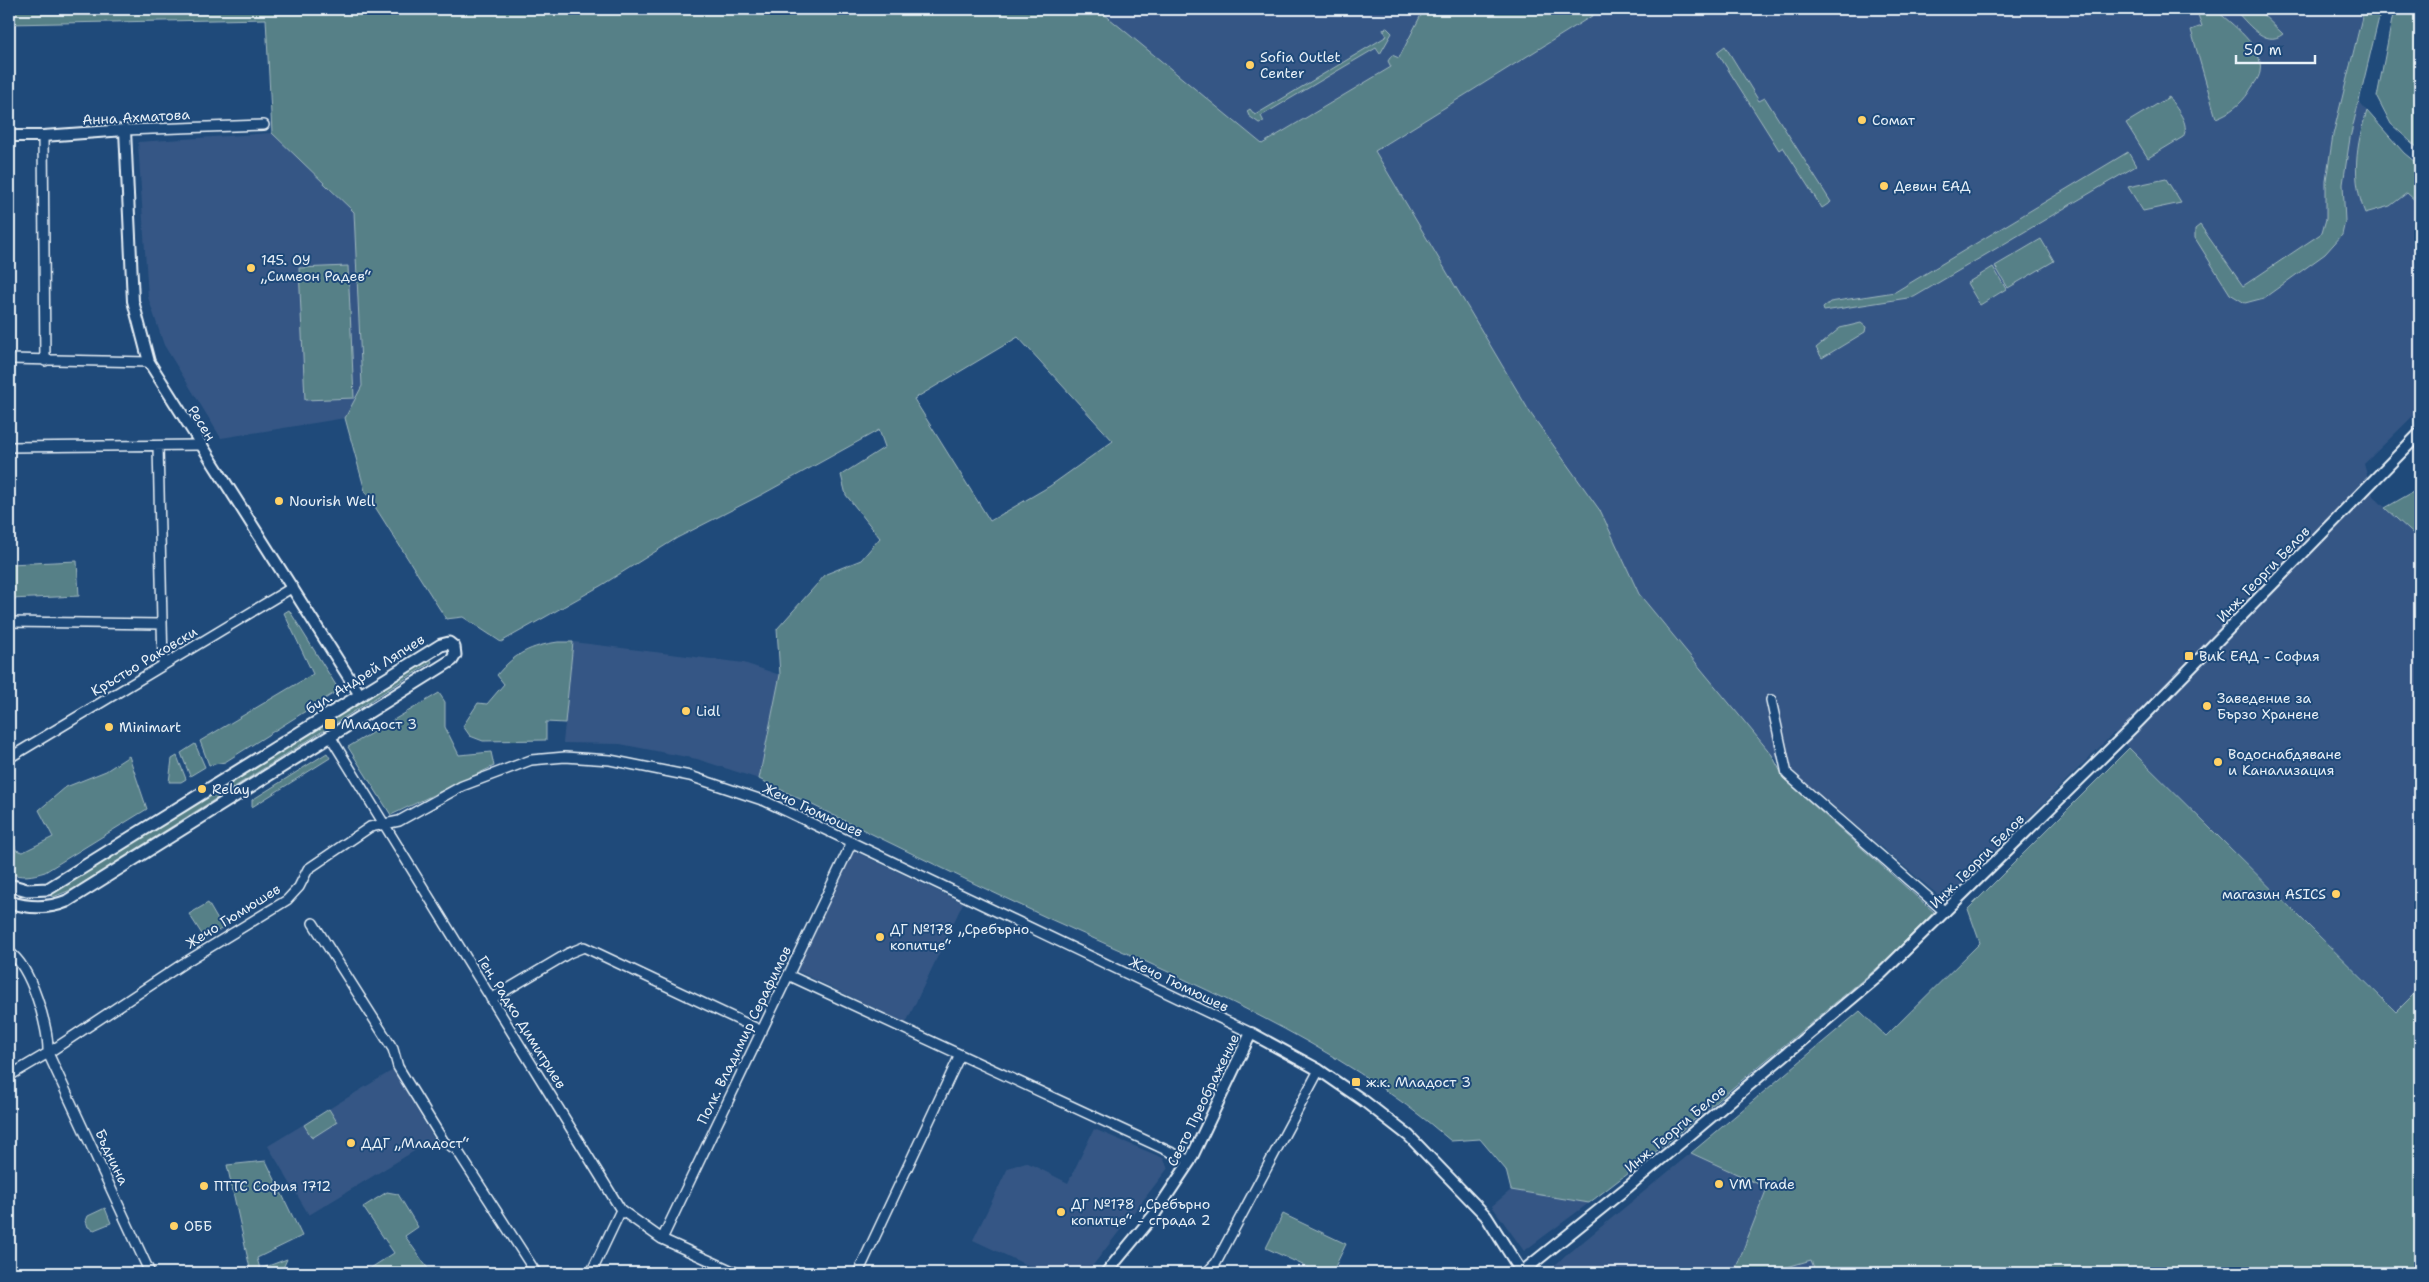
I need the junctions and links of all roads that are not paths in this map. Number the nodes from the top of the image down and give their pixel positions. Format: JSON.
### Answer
{"nodes":[{"id":1,"x":264,"y":125,"type":"dead end"},
{"id":2,"x":124,"y":130,"type":"junction"},
{"id":3,"x":9,"y":136,"type":"edge"},
{"id":4,"x":43,"y":136,"type":"junction"},
{"id":5,"x":9,"y":359,"type":"edge"},
{"id":6,"x":45,"y":361,"type":"junction"},
{"id":7,"x":149,"y":362,"type":"junction"},
{"id":8,"x":2420,"y":433,"type":"edge"},
{"id":9,"x":200,"y":445,"type":"junction"},
{"id":10,"x":158,"y":446,"type":"junction"},
{"id":11,"x":9,"y":447,"type":"edge"},
{"id":12,"x":293,"y":587,"type":"junction"},
{"id":13,"x":9,"y":622,"type":"edge"},
{"id":14,"x":162,"y":624,"type":"junction"},
{"id":15,"x":163,"y":665,"type":"junction"},
{"id":16,"x":360,"y":695,"type":"junction"},
{"id":17,"x":1771,"y":700,"type":"dead end"},
{"id":18,"x":330,"y":736,"type":"junction"},
{"id":19,"x":9,"y":758,"type":"edge"},
{"id":20,"x":384,"y":825,"type":"junction"},
{"id":21,"x":852,"y":842,"type":"junction"},
{"id":22,"x":9,"y":885,"type":"edge"},
{"id":23,"x":9,"y":902,"type":"edge"},
{"id":24,"x":1945,"y":912,"type":"junction"},
{"id":25,"x":313,"y":923,"type":"dead end"},
{"id":26,"x":9,"y":952,"type":"edge"},
{"id":27,"x":788,"y":975,"type":"junction"},
{"id":28,"x":491,"y":999,"type":"junction"},
{"id":29,"x":762,"y":1031,"type":"junction"},
{"id":30,"x":1250,"y":1033,"type":"junction"},
{"id":31,"x":48,"y":1053,"type":"junction"},
{"id":32,"x":960,"y":1055,"type":"junction"},
{"id":33,"x":1319,"y":1070,"type":"junction"},
{"id":34,"x":9,"y":1076,"type":"edge"},
{"id":35,"x":1190,"y":1161,"type":"junction"},
{"id":36,"x":622,"y":1210,"type":"junction"},
{"id":37,"x":662,"y":1239,"type":"junction"},
{"id":38,"x":150,"y":1273,"type":"edge"},
{"id":39,"x":536,"y":1273,"type":"edge"},
{"id":40,"x":591,"y":1273,"type":"edge"},
{"id":41,"x":737,"y":1273,"type":"edge"},
{"id":42,"x":858,"y":1273,"type":"edge"},
{"id":43,"x":1106,"y":1273,"type":"edge"},
{"id":44,"x":1206,"y":1273,"type":"edge"},
{"id":45,"x":1522,"y":1273,"type":"edge"}],
"edges":[{"from":1,"to":2,"type":"street","name":"Анна Ахматова"},
{"from":2,"to":4,"type":"street","name":"Анна Ахматова"},
{"from":2,"to":7,"type":"street","name":"Ресен"},
{"from":3,"to":4,"type":"street","name":"Анна Ахматова"},
{"from":4,"to":6,"type":"street"},
{"from":5,"to":6,"type":"street"},
{"from":6,"to":7,"type":"street"},
{"from":7,"to":9,"type":"street","name":"Ресен"},
{"from":8,"to":24,"type":"street","name":"Инж. Георги Белов"},
{"from":9,"to":10,"type":"street"},
{"from":9,"to":12,"type":"street","name":"Ресен"},
{"from":10,"to":11,"type":"street"},
{"from":10,"to":14,"type":"street"},
{"from":12,"to":15,"type":"street","name":"Кръстьо Раковски"},
{"from":12,"to":16,"type":"street","name":"Ресен"},
{"from":13,"to":14,"type":"street"},
{"from":14,"to":15,"type":"street"},
{"from":15,"to":19,"type":"street","name":"Кръстьо Раковски"},
{"from":16,"to":18,"type":"main road","name":"бул. Андрей Ляпчев"},
{"from":16,"to":22,"type":"main road","name":"бул. Андрей Ляпчев"},
{"from":17,"to":24,"type":"street"},
{"from":18,"to":20,"type":"street","name":"Ген. Радко Димитриев"},
{"from":18,"to":23,"type":"main road","name":"бул. Андрей Ляпчев"},
{"from":20,"to":21,"type":"street","name":"Жечо Гюмюшев"},
{"from":20,"to":28,"type":"street","name":"Ген. Радко Димитриев"},
{"from":20,"to":31,"type":"street","name":"Жечо Гюмюшев"},
{"from":21,"to":27,"type":"street","name":"Полк. Владимир Серафимов"},
{"from":21,"to":30,"type":"street","name":"Жечо Гюмюшев"},
{"from":24,"to":45,"type":"street","name":"Инж. Георги Белов"},
{"from":25,"to":39,"type":"street"},
{"from":26,"to":31,"type":"street","name":"Бъднина"},
{"from":27,"to":29,"type":"street","name":"Полк. Владимир Серафимов"},
{"from":27,"to":32,"type":"street"},
{"from":28,"to":29,"type":"street"},
{"from":28,"to":36,"type":"street","name":"Ген. Радко Димитриев"},
{"from":29,"to":37,"type":"street","name":"Полк. Владимир Серафимов"},
{"from":30,"to":33,"type":"street","name":"Жечо Гюмюшев"},
{"from":30,"to":35,"type":"street","name":"Свето Преображение"},
{"from":31,"to":34,"type":"street","name":"Жечо Гюмюшев"},
{"from":31,"to":38,"type":"street","name":"Бъднина"},
{"from":32,"to":35,"type":"street"},
{"from":32,"to":42,"type":"street"},
{"from":33,"to":44,"type":"street"},
{"from":33,"to":45,"type":"street","name":"Жечо Гюмюшев"},
{"from":35,"to":43,"type":"street","name":"Свето Преображение"},
{"from":36,"to":37,"type":"street","name":"Ген. Радко Димитриев"},
{"from":36,"to":40,"type":"street"},
{"from":37,"to":41,"type":"street","name":"Ген. Радко Димитриев"}]}
